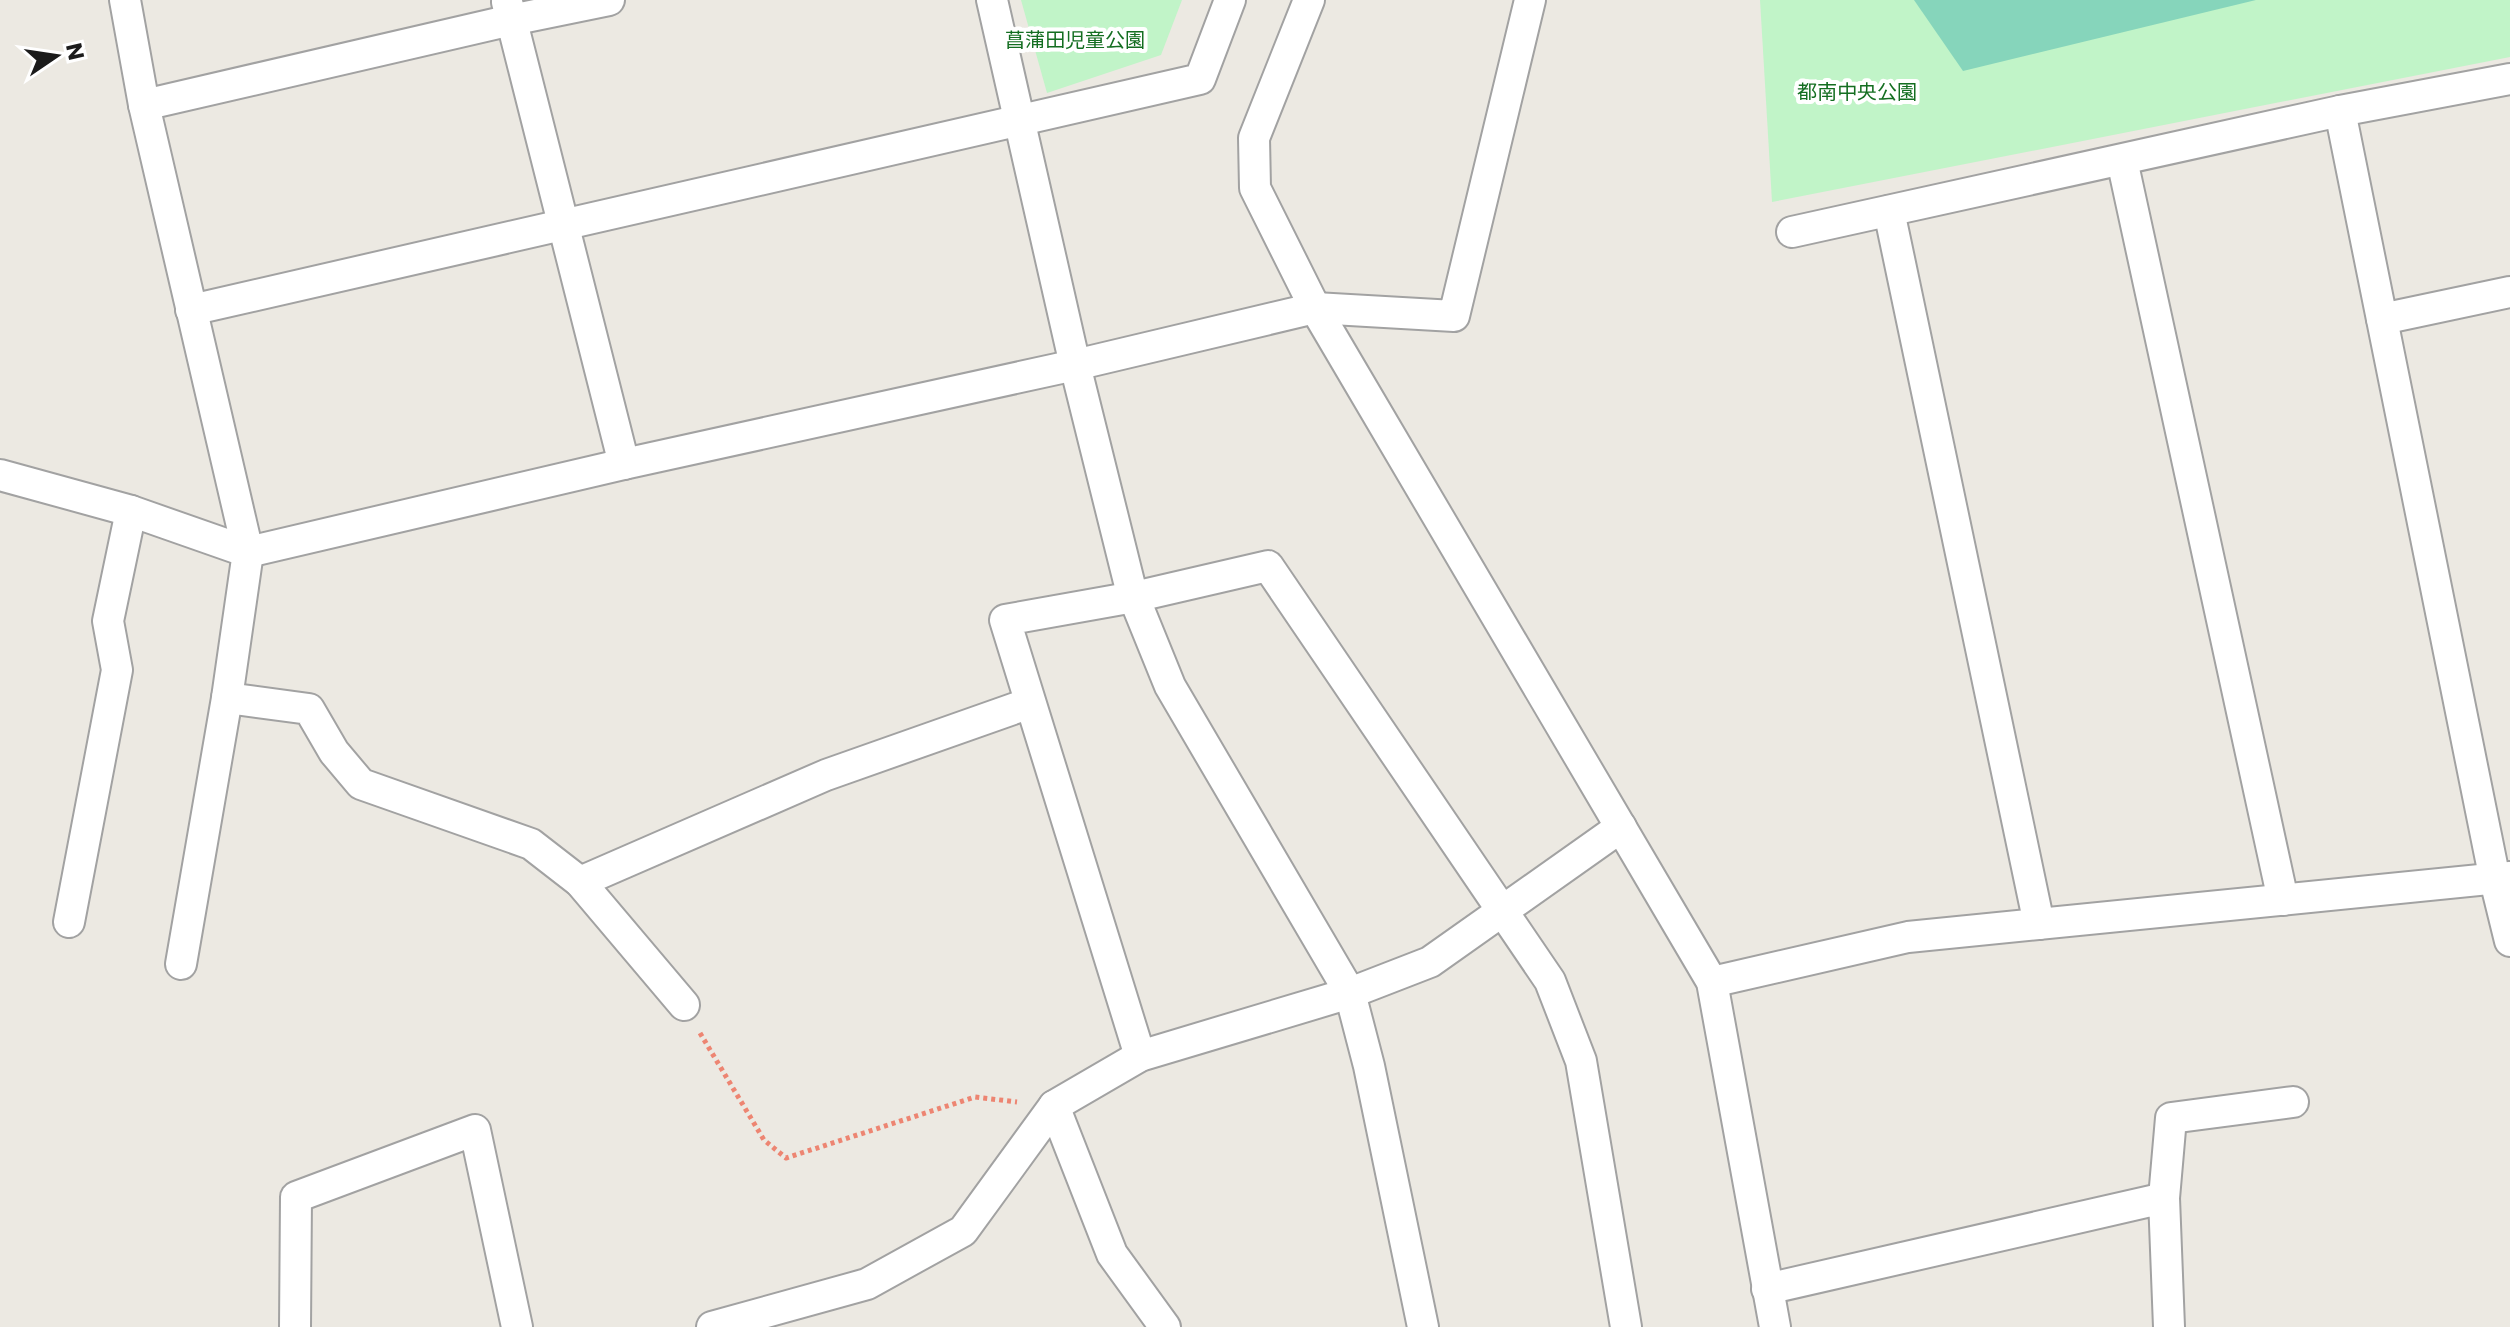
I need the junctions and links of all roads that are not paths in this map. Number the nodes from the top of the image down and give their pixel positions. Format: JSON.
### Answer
{"nodes":[{"id":1,"x":125,"y":0,"type":"edge"},
{"id":2,"x":609,"y":0,"type":"edge"},
{"id":3,"x":992,"y":0,"type":"edge"},
{"id":4,"x":1230,"y":0,"type":"edge"},
{"id":5,"x":1309,"y":0,"type":"edge"},
{"id":6,"x":1530,"y":0,"type":"edge"},
{"id":7,"x":509,"y":10,"type":"edge"},
{"id":8,"x":2510,"y":79,"type":"edge"},
{"id":9,"x":144,"y":105,"type":"junction"},
{"id":10,"x":2340,"y":111,"type":"junction"},
{"id":11,"x":1020,"y":121,"type":"junction"},
{"id":12,"x":2122,"y":160,"type":"junction"},
{"id":13,"x":1889,"y":211,"type":"junction"},
{"id":14,"x":565,"y":225,"type":"junction"},
{"id":15,"x":1792,"y":232,"type":"dead end"},
{"id":16,"x":2510,"y":292,"type":"edge"},
{"id":17,"x":1315,"y":308,"type":"junction"},
{"id":18,"x":191,"y":310,"type":"junction"},
{"id":19,"x":2382,"y":319,"type":"junction"},
{"id":20,"x":1075,"y":365,"type":"junction"},
{"id":21,"x":624,"y":464,"type":"junction"},
{"id":22,"x":0,"y":475,"type":"edge"},
{"id":23,"x":131,"y":511,"type":"junction"},
{"id":24,"x":248,"y":552,"type":"junction"},
{"id":25,"x":1134,"y":597,"type":"junction"},
{"id":26,"x":227,"y":698,"type":"junction"},
{"id":27,"x":1030,"y":703,"type":"junction"},
{"id":28,"x":1621,"y":827,"type":"junction"},
{"id":29,"x":2502,"y":878,"type":"edge"},
{"id":30,"x":580,"y":882,"type":"junction"},
{"id":31,"x":2283,"y":900,"type":"junction"},
{"id":32,"x":1502,"y":911,"type":"junction"},
{"id":33,"x":69,"y":922,"type":"dead end"},
{"id":34,"x":2039,"y":924,"type":"junction"},
{"id":35,"x":2510,"y":941,"type":"edge"},
{"id":36,"x":181,"y":964,"type":"dead end"},
{"id":37,"x":1712,"y":982,"type":"junction"},
{"id":38,"x":1350,"y":993,"type":"junction"},
{"id":39,"x":684,"y":1005,"type":"road end"},
{"id":40,"x":1140,"y":1056,"type":"junction"},
{"id":41,"x":2293,"y":1102,"type":"dead end"},
{"id":42,"x":1054,"y":1106,"type":"junction"},
{"id":43,"x":2164,"y":1198,"type":"junction"},
{"id":44,"x":1767,"y":1289,"type":"junction"},
{"id":45,"x":295,"y":1327,"type":"edge"},
{"id":46,"x":517,"y":1327,"type":"edge"},
{"id":47,"x":712,"y":1327,"type":"edge"},
{"id":48,"x":1165,"y":1327,"type":"edge"},
{"id":49,"x":1423,"y":1327,"type":"edge"},
{"id":50,"x":1626,"y":1327,"type":"edge"},
{"id":51,"x":1775,"y":1327,"type":"edge"},
{"id":52,"x":2169,"y":1327,"type":"edge"}],
"edges":[{"from":1,"to":9,"type":"street"},
{"from":2,"to":7,"type":"street"},
{"from":3,"to":11,"type":"street"},
{"from":4,"to":11,"type":"street"},
{"from":5,"to":17,"type":"street"},
{"from":6,"to":17,"type":"street"},
{"from":7,"to":9,"type":"street"},
{"from":7,"to":14,"type":"street"},
{"from":8,"to":10,"type":"street"},
{"from":9,"to":18,"type":"street"},
{"from":10,"to":12,"type":"street"},
{"from":10,"to":19,"type":"street"},
{"from":11,"to":14,"type":"street"},
{"from":11,"to":20,"type":"street"},
{"from":12,"to":13,"type":"street"},
{"from":12,"to":31,"type":"street"},
{"from":13,"to":15,"type":"street"},
{"from":13,"to":34,"type":"street"},
{"from":14,"to":18,"type":"street"},
{"from":14,"to":21,"type":"street"},
{"from":16,"to":19,"type":"street"},
{"from":17,"to":20,"type":"street"},
{"from":17,"to":28,"type":"street"},
{"from":18,"to":24,"type":"street"},
{"from":19,"to":29,"type":"street"},
{"from":20,"to":21,"type":"street"},
{"from":20,"to":25,"type":"street"},
{"from":21,"to":24,"type":"street"},
{"from":22,"to":23,"type":"street"},
{"from":23,"to":24,"type":"street"},
{"from":23,"to":33,"type":"street"},
{"from":24,"to":26,"type":"street"},
{"from":25,"to":27,"type":"street"},
{"from":25,"to":32,"type":"street"},
{"from":25,"to":38,"type":"street"},
{"from":26,"to":30,"type":"street"},
{"from":26,"to":36,"type":"street"},
{"from":27,"to":30,"type":"street"},
{"from":27,"to":40,"type":"street"},
{"from":28,"to":32,"type":"street"},
{"from":28,"to":37,"type":"street"},
{"from":29,"to":31,"type":"street"},
{"from":29,"to":35,"type":"street"},
{"from":30,"to":39,"type":"street"},
{"from":31,"to":34,"type":"street"},
{"from":32,"to":38,"type":"street"},
{"from":32,"to":50,"type":"street"},
{"from":34,"to":37,"type":"street"},
{"from":37,"to":44,"type":"street"},
{"from":38,"to":40,"type":"street"},
{"from":38,"to":49,"type":"street"},
{"from":40,"to":42,"type":"street"},
{"from":41,"to":43,"type":"street"},
{"from":42,"to":47,"type":"street"},
{"from":42,"to":48,"type":"street"},
{"from":43,"to":44,"type":"street"},
{"from":43,"to":52,"type":"street"},
{"from":44,"to":51,"type":"street"},
{"from":45,"to":46,"type":"street"}]}
